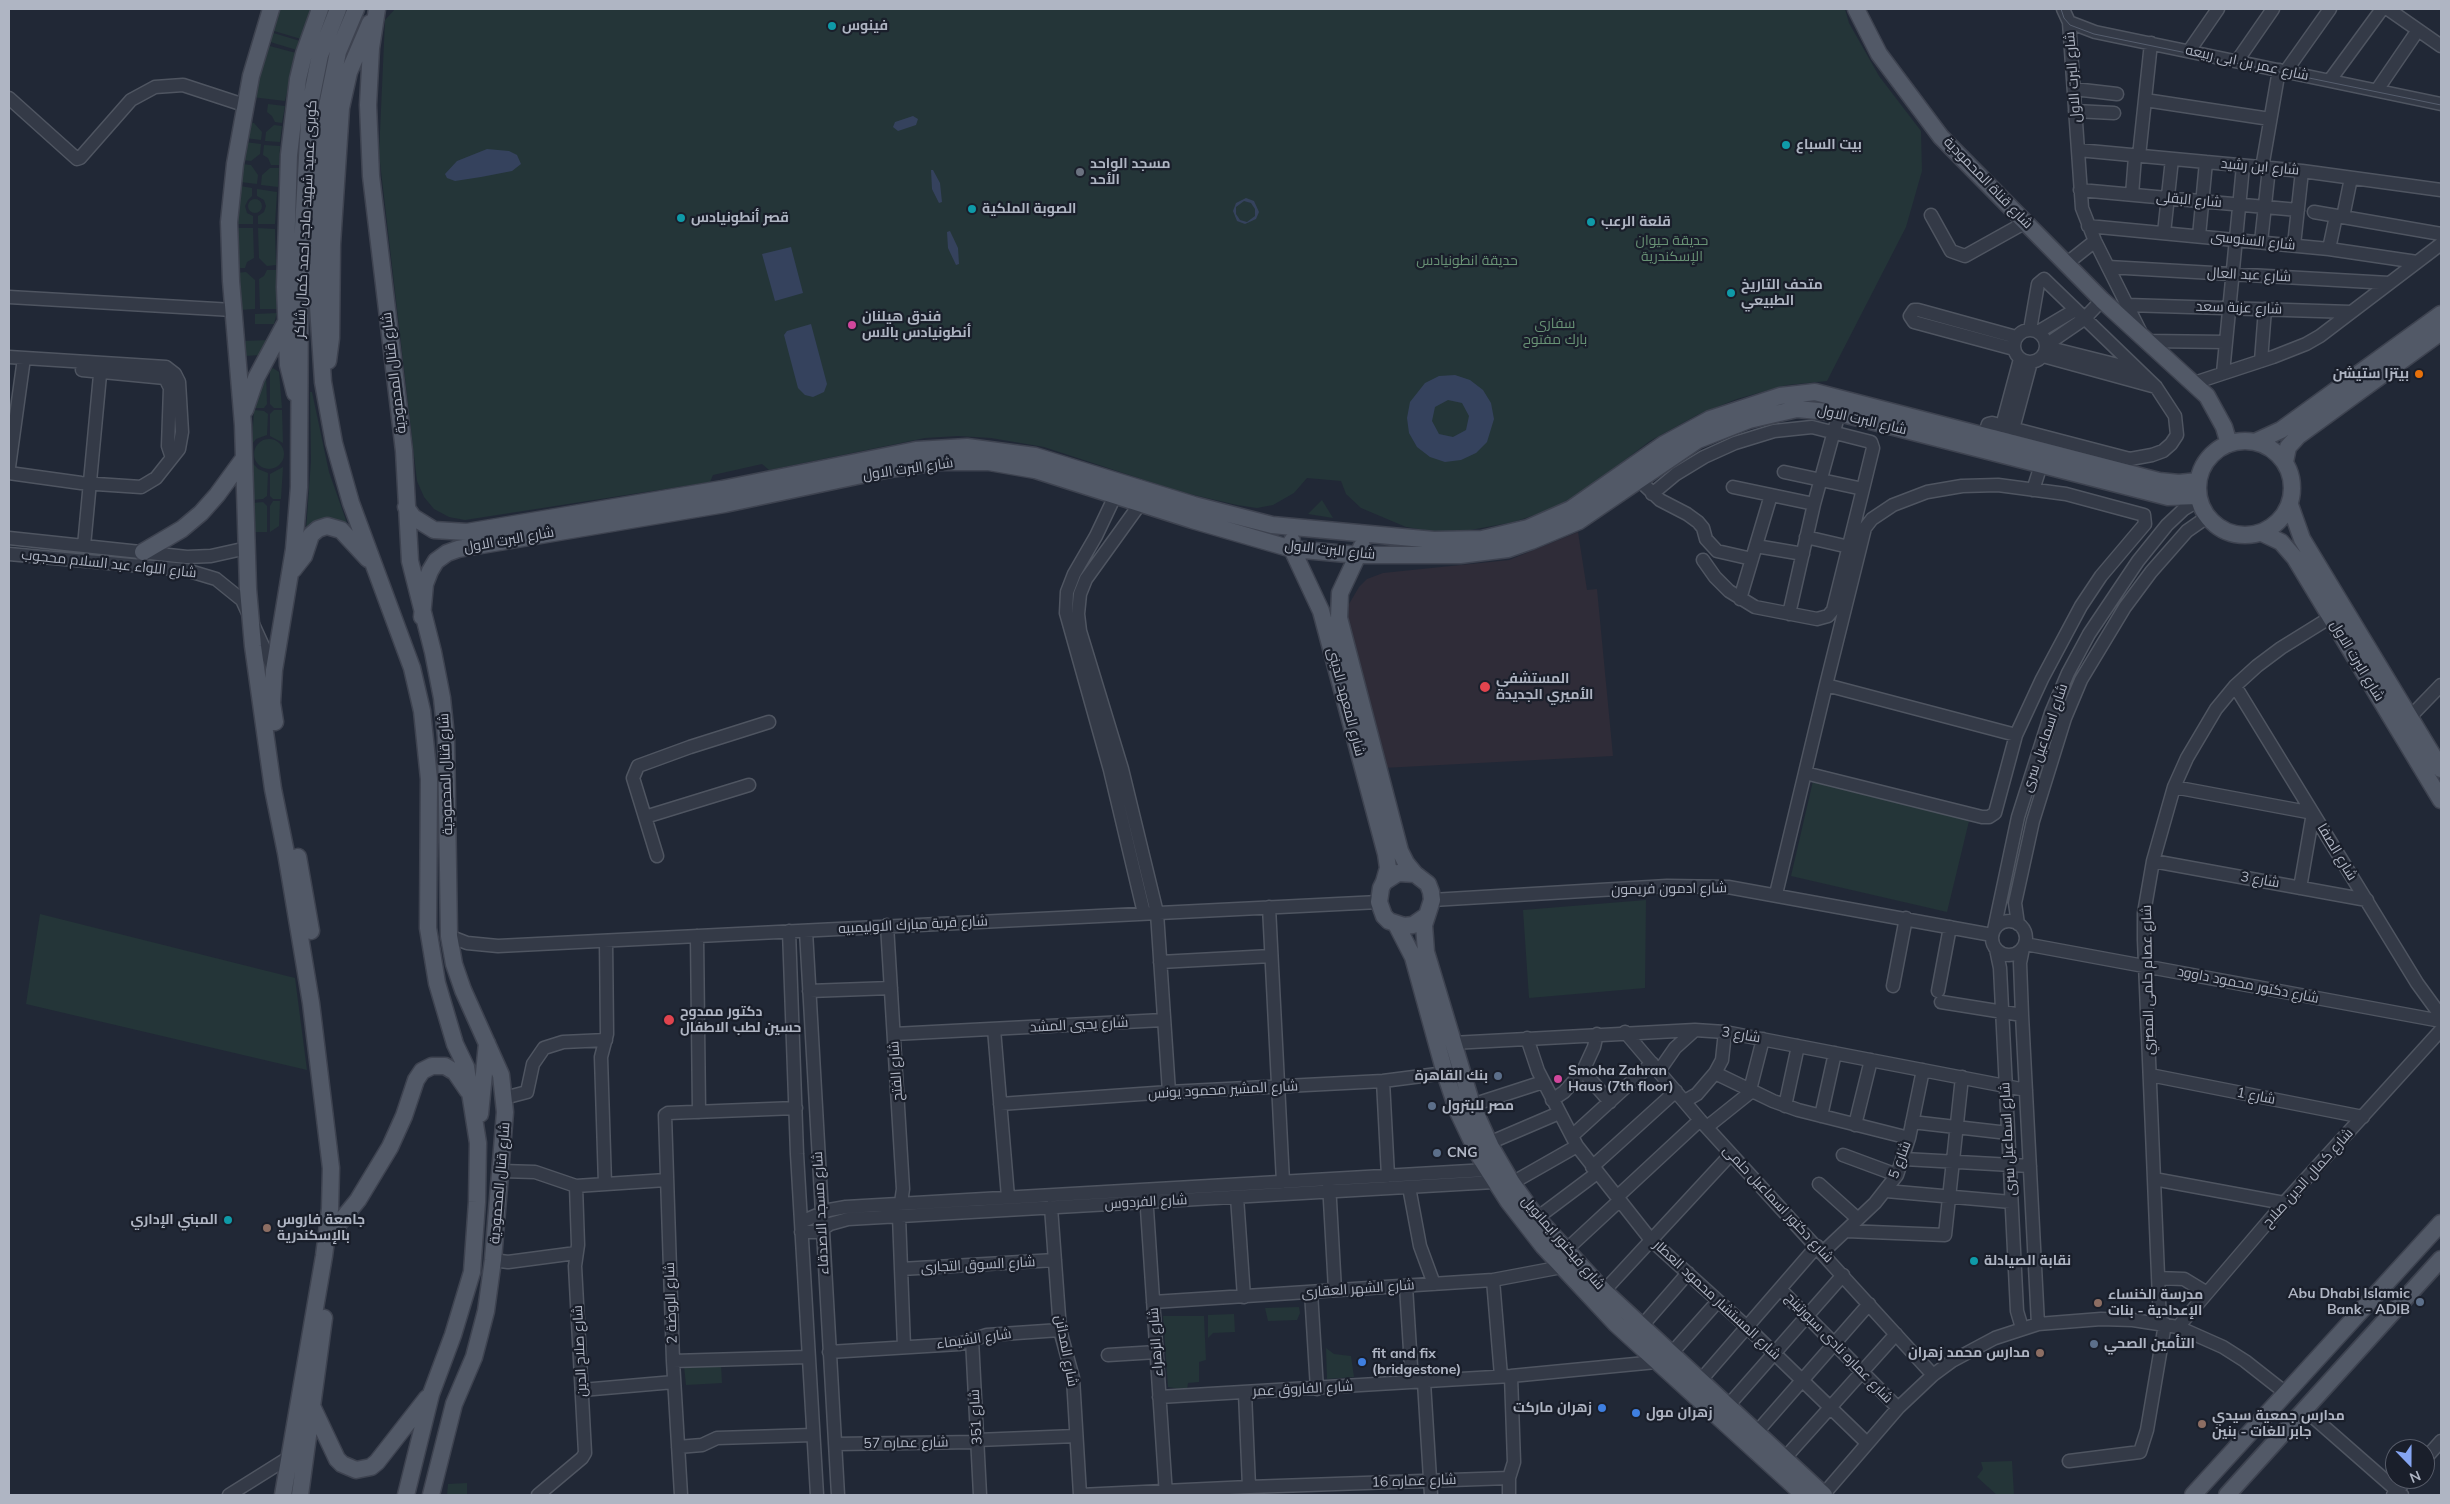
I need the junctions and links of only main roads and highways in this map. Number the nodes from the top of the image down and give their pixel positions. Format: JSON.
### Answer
{"nodes":[{"id":1,"x":271,"y":9,"type":"edge"},
{"id":2,"x":320,"y":9,"type":"edge"},
{"id":3,"x":338,"y":9,"type":"edge"},
{"id":4,"x":356,"y":9,"type":"edge"},
{"id":5,"x":377,"y":9,"type":"edge"},
{"id":6,"x":1856,"y":9,"type":"edge"},
{"id":7,"x":2441,"y":314,"type":"edge"},
{"id":8,"x":286,"y":322,"type":"junction"},
{"id":9,"x":2441,"y":332,"type":"edge"},
{"id":10,"x":2145,"y":340,"type":"joint"},
{"id":11,"x":323,"y":382,"type":"junction"},
{"id":12,"x":300,"y":404,"type":"junction"},
{"id":13,"x":243,"y":425,"type":"junction"},
{"id":14,"x":2255,"y":442,"type":"junction"},
{"id":15,"x":2229,"y":444,"type":"junction"},
{"id":16,"x":244,"y":458,"type":"junction"},
{"id":17,"x":2285,"y":462,"type":"junction"},
{"id":18,"x":846,"y":472,"type":"junction"},
{"id":19,"x":2199,"y":492,"type":"junction"},
{"id":20,"x":2290,"y":505,"type":"junction"},
{"id":21,"x":406,"y":507,"type":"junction"},
{"id":22,"x":642,"y":510,"type":"junction"},
{"id":23,"x":1292,"y":527,"type":"junction"},
{"id":24,"x":2262,"y":533,"type":"junction"},
{"id":25,"x":1367,"y":535,"type":"junction"},
{"id":26,"x":1292,"y":549,"type":"junction"},
{"id":27,"x":142,"y":552,"type":"road end"},
{"id":28,"x":1358,"y":555,"type":"junction"},
{"id":29,"x":374,"y":566,"type":"junction"},
{"id":30,"x":290,"y":573,"type":"junction"},
{"id":31,"x":1314,"y":593,"type":"junction"},
{"id":32,"x":1340,"y":594,"type":"junction"},
{"id":33,"x":422,"y":617,"type":"junction"},
{"id":34,"x":2381,"y":684,"type":"junction"},
{"id":35,"x":2441,"y":769,"type":"edge"},
{"id":36,"x":2441,"y":800,"type":"edge"},
{"id":37,"x":1415,"y":874,"type":"junction"},
{"id":38,"x":1384,"y":882,"type":"junction"},
{"id":39,"x":1426,"y":916,"type":"junction"},
{"id":40,"x":1396,"y":924,"type":"junction"},
{"id":41,"x":487,"y":1042,"type":"junction"},
{"id":42,"x":472,"y":1097,"type":"junction"},
{"id":43,"x":478,"y":1143,"type":"junction"},
{"id":44,"x":1486,"y":1148,"type":"junction"},
{"id":45,"x":2441,"y":1223,"type":"edge"},
{"id":46,"x":336,"y":1227,"type":"junction"},
{"id":47,"x":2441,"y":1259,"type":"edge"},
{"id":48,"x":1663,"y":1358,"type":"junction"},
{"id":49,"x":431,"y":1394,"type":"junction"},
{"id":50,"x":312,"y":1406,"type":"junction"},
{"id":51,"x":283,"y":1495,"type":"edge"},
{"id":52,"x":300,"y":1495,"type":"edge"},
{"id":53,"x":406,"y":1495,"type":"edge"},
{"id":54,"x":431,"y":1495,"type":"edge"},
{"id":55,"x":1804,"y":1495,"type":"edge"},
{"id":56,"x":1824,"y":1495,"type":"edge"},
{"id":57,"x":2193,"y":1495,"type":"edge"},
{"id":58,"x":2227,"y":1495,"type":"edge"}],
"edges":[{"from":1,"to":13,"type":"main road"},
{"from":2,"to":8,"type":"main road"},
{"from":3,"to":12,"type":"main road","name":"كوبرى عميد شهيد ماجد احمد كمال شاكر"},
{"from":4,"to":11,"type":"main road","name":"كوبرى عميد شهيد ماجد احمد كمال شاكر"},
{"from":5,"to":11,"type":"main road"},
{"from":5,"to":21,"type":"main road","name":"شارع قنال المحمودية"},
{"from":6,"to":10,"type":"main road","name":"شارع قناة المحمودية"},
{"from":7,"to":14,"type":"main road"},
{"from":8,"to":12,"type":"main road"},
{"from":8,"to":13,"type":"main road"},
{"from":9,"to":17,"type":"main road"},
{"from":10,"to":15,"type":"main road","name":"شارع البرت الاول"},
{"from":11,"to":29,"type":"main road","name":"شارع قنال المحمودية"},
{"from":12,"to":30,"type":"main road","name":"كوبرى عميد شهيد ماجد احمد كمال شاكر"},
{"from":13,"to":16,"type":"main road"},
{"from":14,"to":15,"type":"main road"},
{"from":14,"to":17,"type":"main road"},
{"from":15,"to":19,"type":"main road"},
{"from":16,"to":27,"type":"main road"},
{"from":16,"to":51,"type":"main road"},
{"from":17,"to":20,"type":"main road"},
{"from":18,"to":22,"type":"main road","name":"شارع البرت الاول"},
{"from":18,"to":23,"type":"main road","name":"شارع البرت الاول"},
{"from":18,"to":26,"type":"main road","name":"شارع البرت الاول"},
{"from":19,"to":24,"type":"main road"},
{"from":19,"to":25,"type":"main road","name":"شارع البرت الاول"},
{"from":19,"to":28,"type":"main road","name":"شارع البرت الاول"},
{"from":20,"to":24,"type":"main road"},
{"from":20,"to":34,"type":"main road","name":"شارع البرت الاول"},
{"from":21,"to":22,"type":"main road","name":"شارع البرت الاول"},
{"from":21,"to":33,"type":"main road","name":"شارع قنال المحمودية"},
{"from":22,"to":33,"type":"main road","name":"شارع البرت الاول"},
{"from":23,"to":25,"type":"main road","name":"شارع البرت الاول"},
{"from":23,"to":26,"type":"main road","name":"شارع المعهد الدينى"},
{"from":24,"to":34,"type":"main road","name":"شارع البرت الاول"},
{"from":25,"to":28,"type":"main road","name":"شارع المعهد الدينى"},
{"from":26,"to":28,"type":"main road","name":"شارع البرت الاول"},
{"from":26,"to":31,"type":"main road","name":"شارع المعهد الدينى"},
{"from":28,"to":32,"type":"main road","name":"شارع المعهد الدينى"},
{"from":29,"to":30,"type":"main road"},
{"from":29,"to":42,"type":"main road","name":"شارع قنال المحمودية"},
{"from":30,"to":46,"type":"main road"},
{"from":31,"to":32,"type":"main road"},
{"from":31,"to":38,"type":"main road","name":"شارع المعهد الدينى"},
{"from":32,"to":37,"type":"main road","name":"شارع المعهد الدينى"},
{"from":33,"to":41,"type":"main road","name":"شارع قنال المحمودية"},
{"from":34,"to":35,"type":"main road","name":"شارع البرت الاول"},
{"from":34,"to":36,"type":"main road","name":"شارع البرت الاول"},
{"from":37,"to":38,"type":"main road"},
{"from":37,"to":39,"type":"main road"},
{"from":38,"to":40,"type":"main road"},
{"from":39,"to":40,"type":"main road"},
{"from":39,"to":44,"type":"main road","name":"شارع فيكتور ايمانويل"},
{"from":40,"to":44,"type":"main road","name":"شارع فيكتور ايمانويل"},
{"from":41,"to":43,"type":"main road"},
{"from":41,"to":54,"type":"main road","name":"شارع قنال المحمودية"},
{"from":42,"to":43,"type":"main road","name":"شارع قنال المحمودية"},
{"from":42,"to":46,"type":"main road"},
{"from":43,"to":49,"type":"main road","name":"شارع قنال المحمودية"},
{"from":44,"to":48,"type":"main road","name":"شارع فيكتور ايمانويل"},
{"from":44,"to":48,"type":"main road","name":"شارع فيكتور ايمانويل"},
{"from":45,"to":57,"type":"main road"},
{"from":46,"to":50,"type":"main road"},
{"from":47,"to":58,"type":"main road"},
{"from":48,"to":55,"type":"main road","name":"شارع فيكتور ايمانويل"},
{"from":48,"to":56,"type":"main road","name":"شارع فيكتور ايمانويل"},
{"from":49,"to":50,"type":"main road"},
{"from":49,"to":53,"type":"main road","name":"شارع قنال المحمودية"},
{"from":50,"to":52,"type":"main road"}]}
